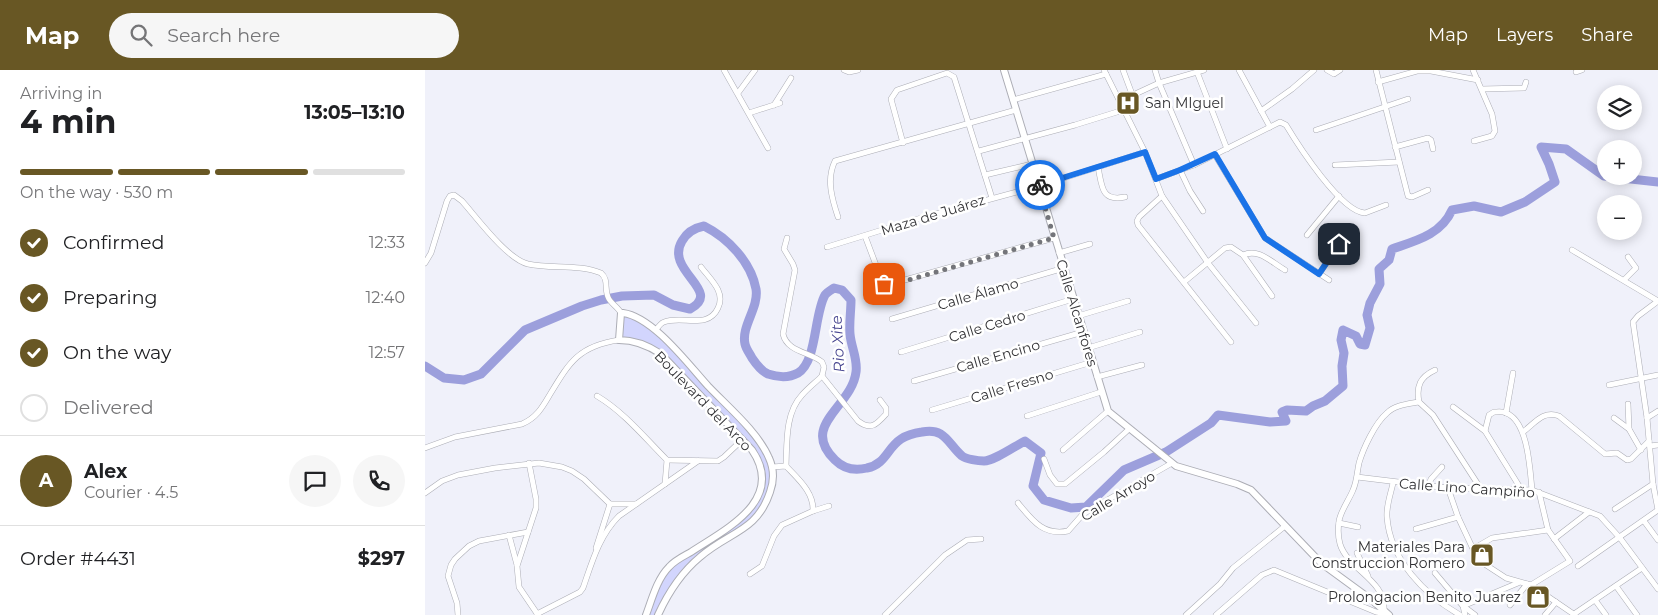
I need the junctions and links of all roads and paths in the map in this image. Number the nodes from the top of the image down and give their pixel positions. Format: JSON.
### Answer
{"nodes":[{"id":1,"x":724,"y":70,"type":"edge"},
{"id":2,"x":755,"y":70,"type":"edge"},
{"id":3,"x":858,"y":70,"type":"edge"},
{"id":4,"x":1004,"y":70,"type":"edge"},
{"id":5,"x":1123,"y":70,"type":"edge"},
{"id":6,"x":1155,"y":70,"type":"edge"},
{"id":7,"x":1204,"y":70,"type":"edge"},
{"id":8,"x":1239,"y":70,"type":"edge"},
{"id":9,"x":1314,"y":70,"type":"edge"},
{"id":10,"x":1327,"y":70,"type":"edge"},
{"id":11,"x":1340,"y":70,"type":"edge"},
{"id":12,"x":1376,"y":70,"type":"edge"},
{"id":13,"x":1417,"y":70,"type":"edge"},
{"id":14,"x":1473,"y":70,"type":"edge"},
{"id":15,"x":845,"y":71,"type":"edge"},
{"id":16,"x":1105,"y":72,"type":"edge"},
{"id":17,"x":1197,"y":72,"type":"junction"},
{"id":18,"x":791,"y":78,"type":"dead end"},
{"id":19,"x":1478,"y":80,"type":"junction"},
{"id":20,"x":1379,"y":82,"type":"junction"},
{"id":21,"x":1526,"y":82,"type":"dead end"},
{"id":22,"x":1159,"y":83,"type":"junction"},
{"id":23,"x":1482,"y":89,"type":"junction"},
{"id":24,"x":738,"y":93,"type":"junction"},
{"id":25,"x":1132,"y":94,"type":"junction"},
{"id":26,"x":1408,"y":99,"type":"dead end"},
{"id":27,"x":1013,"y":100,"type":"junction"},
{"id":28,"x":1120,"y":101,"type":"junction"},
{"id":29,"x":780,"y":102,"type":"dead end"},
{"id":30,"x":773,"y":105,"type":"junction"},
{"id":31,"x":1385,"y":107,"type":"junction"},
{"id":32,"x":1124,"y":108,"type":"junction"},
{"id":33,"x":1016,"y":110,"type":"junction"},
{"id":34,"x":1261,"y":111,"type":"junction"},
{"id":35,"x":749,"y":113,"type":"junction"},
{"id":36,"x":969,"y":123,"type":"junction"},
{"id":37,"x":1270,"y":127,"type":"junction"},
{"id":38,"x":1316,"y":130,"type":"dead end"},
{"id":39,"x":1024,"y":138,"type":"junction"},
{"id":40,"x":1473,"y":141,"type":"dead end"},
{"id":41,"x":903,"y":143,"type":"junction"},
{"id":42,"x":1395,"y":147,"type":"junction"},
{"id":43,"x":768,"y":148,"type":"dead end"},
{"id":44,"x":1433,"y":148,"type":"dead end"},
{"id":45,"x":1227,"y":149,"type":"junction"},
{"id":46,"x":979,"y":151,"type":"junction"},
{"id":47,"x":1145,"y":152,"type":"junction"},
{"id":48,"x":1215,"y":154,"type":"junction"},
{"id":49,"x":1399,"y":162,"type":"junction"},
{"id":50,"x":1032,"y":164,"type":"junction"},
{"id":51,"x":1194,"y":165,"type":"junction"},
{"id":52,"x":1335,"y":165,"type":"dead end"},
{"id":53,"x":1098,"y":167,"type":"junction"},
{"id":54,"x":1180,"y":170,"type":"junction"},
{"id":55,"x":985,"y":175,"type":"junction"},
{"id":56,"x":1156,"y":179,"type":"junction"},
{"id":57,"x":1039,"y":186,"type":"junction"},
{"id":58,"x":1428,"y":190,"type":"dead end"},
{"id":59,"x":1162,"y":196,"type":"junction"},
{"id":60,"x":1339,"y":196,"type":"junction"},
{"id":61,"x":1125,"y":197,"type":"dead end"},
{"id":62,"x":992,"y":198,"type":"junction"},
{"id":63,"x":1386,"y":205,"type":"dead end"},
{"id":64,"x":1203,"y":211,"type":"dead end"},
{"id":65,"x":838,"y":217,"type":"dead end"},
{"id":66,"x":1307,"y":235,"type":"dead end"},
{"id":67,"x":865,"y":236,"type":"junction"},
{"id":68,"x":787,"y":238,"type":"dead end"},
{"id":69,"x":1054,"y":238,"type":"junction"},
{"id":70,"x":1090,"y":244,"type":"dead end"},
{"id":71,"x":1339,"y":244,"type":"dead end"},
{"id":72,"x":827,"y":247,"type":"dead end"},
{"id":73,"x":1573,"y":250,"type":"dead end"},
{"id":74,"x":1059,"y":253,"type":"junction"},
{"id":75,"x":1243,"y":255,"type":"junction"},
{"id":76,"x":1628,"y":257,"type":"dead end"},
{"id":77,"x":425,"y":263,"type":"edge"},
{"id":78,"x":1208,"y":263,"type":"junction"},
{"id":79,"x":701,"y":267,"type":"dead end"},
{"id":80,"x":1064,"y":268,"type":"junction"},
{"id":81,"x":1285,"y":270,"type":"dead end"},
{"id":82,"x":1319,"y":274,"type":"junction"},
{"id":83,"x":1329,"y":280,"type":"dead end"},
{"id":84,"x":1624,"y":280,"type":"junction"},
{"id":85,"x":1184,"y":282,"type":"junction"},
{"id":86,"x":1272,"y":296,"type":"dead end"},
{"id":87,"x":1073,"y":299,"type":"junction"},
{"id":88,"x":1128,"y":301,"type":"dead end"},
{"id":89,"x":1658,"y":301,"type":"edge"},
{"id":90,"x":621,"y":313,"type":"junction"},
{"id":91,"x":1078,"y":316,"type":"junction"},
{"id":92,"x":891,"y":319,"type":"dead end"},
{"id":93,"x":1256,"y":323,"type":"dead end"},
{"id":94,"x":657,"y":332,"type":"junction"},
{"id":95,"x":1083,"y":332,"type":"junction"},
{"id":96,"x":1140,"y":332,"type":"dead end"},
{"id":97,"x":619,"y":340,"type":"junction"},
{"id":98,"x":1231,"y":342,"type":"dead end"},
{"id":99,"x":1088,"y":348,"type":"junction"},
{"id":100,"x":655,"y":350,"type":"junction"},
{"id":101,"x":901,"y":352,"type":"dead end"},
{"id":102,"x":1092,"y":362,"type":"junction"},
{"id":103,"x":1142,"y":365,"type":"dead end"},
{"id":104,"x":1435,"y":370,"type":"dead end"},
{"id":105,"x":1513,"y":373,"type":"dead end"},
{"id":106,"x":1658,"y":375,"type":"edge"},
{"id":107,"x":823,"y":376,"type":"junction"},
{"id":108,"x":1097,"y":377,"type":"junction"},
{"id":109,"x":1641,"y":378,"type":"junction"},
{"id":110,"x":914,"y":381,"type":"dead end"},
{"id":111,"x":1609,"y":385,"type":"dead end"},
{"id":112,"x":1101,"y":392,"type":"junction"},
{"id":113,"x":597,"y":396,"type":"dead end"},
{"id":114,"x":881,"y":400,"type":"dead end"},
{"id":115,"x":1419,"y":402,"type":"junction"},
{"id":116,"x":1628,"y":404,"type":"dead end"},
{"id":117,"x":1453,"y":407,"type":"dead end"},
{"id":118,"x":932,"y":410,"type":"dead end"},
{"id":119,"x":1107,"y":411,"type":"junction"},
{"id":120,"x":1658,"y":411,"type":"edge"},
{"id":121,"x":1506,"y":412,"type":"junction"},
{"id":122,"x":1027,"y":416,"type":"dead end"},
{"id":123,"x":1614,"y":418,"type":"dead end"},
{"id":124,"x":1647,"y":418,"type":"junction"},
{"id":125,"x":1129,"y":429,"type":"junction"},
{"id":126,"x":1629,"y":429,"type":"junction"},
{"id":127,"x":1485,"y":431,"type":"junction"},
{"id":128,"x":1523,"y":432,"type":"junction"},
{"id":129,"x":743,"y":439,"type":"junction"},
{"id":130,"x":1649,"y":444,"type":"junction"},
{"id":131,"x":1658,"y":445,"type":"edge"},
{"id":132,"x":425,"y":448,"type":"edge"},
{"id":133,"x":1063,"y":450,"type":"dead end"},
{"id":134,"x":1641,"y":450,"type":"junction"},
{"id":135,"x":1044,"y":459,"type":"dead end"},
{"id":136,"x":667,"y":460,"type":"junction"},
{"id":137,"x":698,"y":461,"type":"junction"},
{"id":138,"x":1170,"y":462,"type":"junction"},
{"id":139,"x":529,"y":463,"type":"junction"},
{"id":140,"x":786,"y":466,"type":"junction"},
{"id":141,"x":772,"y":467,"type":"junction"},
{"id":142,"x":1442,"y":467,"type":"dead end"},
{"id":143,"x":1357,"y":477,"type":"junction"},
{"id":144,"x":1393,"y":483,"type":"junction"},
{"id":145,"x":665,"y":484,"type":"junction"},
{"id":146,"x":1653,"y":484,"type":"junction"},
{"id":147,"x":1429,"y":487,"type":"junction"},
{"id":148,"x":1448,"y":488,"type":"junction"},
{"id":149,"x":1481,"y":488,"type":"junction"},
{"id":150,"x":1521,"y":489,"type":"junction"},
{"id":151,"x":1532,"y":490,"type":"junction"},
{"id":152,"x":1539,"y":492,"type":"junction"},
{"id":153,"x":425,"y":493,"type":"edge"},
{"id":154,"x":1018,"y":503,"type":"dead end"},
{"id":155,"x":610,"y":504,"type":"junction"},
{"id":156,"x":636,"y":504,"type":"junction"},
{"id":157,"x":829,"y":506,"type":"dead end"},
{"id":158,"x":1615,"y":509,"type":"dead end"},
{"id":159,"x":1658,"y":510,"type":"edge"},
{"id":160,"x":813,"y":511,"type":"junction"},
{"id":161,"x":1589,"y":512,"type":"junction"},
{"id":162,"x":1458,"y":517,"type":"junction"},
{"id":163,"x":1644,"y":521,"type":"junction"},
{"id":164,"x":1339,"y":523,"type":"junction"},
{"id":165,"x":1285,"y":526,"type":"junction"},
{"id":166,"x":1358,"y":527,"type":"dead end"},
{"id":167,"x":1416,"y":530,"type":"dead end"},
{"id":168,"x":1548,"y":530,"type":"junction"},
{"id":169,"x":528,"y":532,"type":"junction"},
{"id":170,"x":509,"y":535,"type":"junction"},
{"id":171,"x":1620,"y":538,"type":"junction"},
{"id":172,"x":981,"y":539,"type":"dead end"},
{"id":173,"x":1554,"y":539,"type":"junction"},
{"id":174,"x":1658,"y":540,"type":"edge"},
{"id":175,"x":597,"y":548,"type":"junction"},
{"id":176,"x":1473,"y":549,"type":"junction"},
{"id":177,"x":1357,"y":553,"type":"dead end"},
{"id":178,"x":517,"y":566,"type":"junction"},
{"id":179,"x":1579,"y":566,"type":"dead end"},
{"id":180,"x":1642,"y":568,"type":"junction"},
{"id":181,"x":1435,"y":573,"type":"dead end"},
{"id":182,"x":750,"y":574,"type":"dead end"},
{"id":183,"x":1370,"y":579,"type":"junction"},
{"id":184,"x":1518,"y":583,"type":"junction"},
{"id":185,"x":1529,"y":584,"type":"junction"},
{"id":186,"x":1616,"y":586,"type":"junction"},
{"id":187,"x":1658,"y":589,"type":"edge"},
{"id":188,"x":1595,"y":600,"type":"junction"},
{"id":189,"x":1555,"y":602,"type":"junction"},
{"id":190,"x":1510,"y":604,"type":"dead end"},
{"id":191,"x":1463,"y":606,"type":"junction"},
{"id":192,"x":1386,"y":613,"type":"edge"},
{"id":193,"x":1376,"y":614,"type":"edge"},
{"id":194,"x":458,"y":615,"type":"edge"},
{"id":195,"x":537,"y":615,"type":"edge"},
{"id":196,"x":645,"y":615,"type":"edge"},
{"id":197,"x":658,"y":615,"type":"edge"},
{"id":198,"x":885,"y":615,"type":"edge"},
{"id":199,"x":1186,"y":615,"type":"edge"},
{"id":200,"x":1216,"y":615,"type":"edge"},
{"id":201,"x":1460,"y":615,"type":"edge"},
{"id":202,"x":1465,"y":615,"type":"edge"},
{"id":203,"x":1475,"y":615,"type":"edge"},
{"id":204,"x":1545,"y":615,"type":"edge"},
{"id":205,"x":1574,"y":615,"type":"edge"},
{"id":206,"x":1606,"y":615,"type":"edge"},
{"id":207,"x":1637,"y":615,"type":"edge"}],
"edges":[{"from":1,"to":24,"type":"street"},
{"from":2,"to":24,"type":"street"},
{"from":3,"to":15,"type":"street"},
{"from":4,"to":27,"type":"street","name":"Calle Alcanfores"},
{"from":5,"to":25,"type":"street"},
{"from":6,"to":22,"type":"street"},
{"from":7,"to":17,"type":"street"},
{"from":8,"to":34,"type":"street"},
{"from":9,"to":34,"type":"street"},
{"from":10,"to":11,"type":"street"},
{"from":12,"to":20,"type":"street"},
{"from":13,"to":19,"type":"street"},
{"from":13,"to":20,"type":"street"},
{"from":14,"to":19,"type":"street"},
{"from":16,"to":27,"type":"street"},
{"from":16,"to":28,"type":"street"},
{"from":17,"to":22,"type":"street"},
{"from":17,"to":45,"type":"street"},
{"from":18,"to":30,"type":"street"},
{"from":19,"to":23,"type":"street"},
{"from":20,"to":31,"type":"street"},
{"from":21,"to":23,"type":"street"},
{"from":22,"to":25,"type":"street"},
{"from":22,"to":51,"type":"street"},
{"from":23,"to":40,"type":"street"},
{"from":24,"to":35,"type":"street"},
{"from":25,"to":28,"type":"street"},
{"from":26,"to":31,"type":"street"},
{"from":27,"to":33,"type":"street","name":"Calle Alcanfores"},
{"from":28,"to":32,"type":"street"},
{"from":29,"to":30,"type":"street"},
{"from":30,"to":35,"type":"street"},
{"from":31,"to":38,"type":"street"},
{"from":31,"to":42,"type":"street"},
{"from":32,"to":39,"type":"street"},
{"from":32,"to":47,"type":"street"},
{"from":33,"to":36,"type":"street"},
{"from":33,"to":39,"type":"street","name":"Calle Alcanfores"},
{"from":34,"to":37,"type":"street"},
{"from":35,"to":43,"type":"street"},
{"from":36,"to":41,"type":"street"},
{"from":36,"to":41,"type":"street"},
{"from":36,"to":46,"type":"street"},
{"from":37,"to":45,"type":"street"},
{"from":37,"to":60,"type":"street"},
{"from":39,"to":46,"type":"street"},
{"from":39,"to":50,"type":"street","name":"Calle Alcanfores"},
{"from":41,"to":65,"type":"street"},
{"from":42,"to":44,"type":"street"},
{"from":42,"to":49,"type":"street"},
{"from":45,"to":48,"type":"street"},
{"from":46,"to":55,"type":"street"},
{"from":47,"to":53,"type":"street","name":"Maza de Juárez"},
{"from":47,"to":56,"type":"street"},
{"from":48,"to":51,"type":"street"},
{"from":48,"to":82,"type":"street"},
{"from":49,"to":52,"type":"street"},
{"from":49,"to":58,"type":"street"},
{"from":50,"to":55,"type":"street"},
{"from":50,"to":57,"type":"street","name":"Calle Alcanfores"},
{"from":51,"to":54,"type":"street"},
{"from":53,"to":57,"type":"street","name":"Maza de Juárez"},
{"from":53,"to":61,"type":"street"},
{"from":54,"to":56,"type":"street"},
{"from":54,"to":64,"type":"street"},
{"from":55,"to":62,"type":"street"},
{"from":56,"to":59,"type":"street"},
{"from":57,"to":62,"type":"street","name":"Maza de Juárez"},
{"from":57,"to":69,"type":"street","name":"Calle Alcanfores"},
{"from":59,"to":78,"type":"street"},
{"from":59,"to":85,"type":"street"},
{"from":60,"to":63,"type":"street"},
{"from":60,"to":66,"type":"street"},
{"from":62,"to":67,"type":"street","name":"Maza de Juárez"},
{"from":67,"to":69,"type":"street"},
{"from":67,"to":72,"type":"street","name":"Maza de Juárez"},
{"from":68,"to":107,"type":"street"},
{"from":69,"to":74,"type":"street","name":"Calle Alcanfores"},
{"from":70,"to":74,"type":"street"},
{"from":71,"to":82,"type":"street"},
{"from":73,"to":84,"type":"street"},
{"from":74,"to":80,"type":"street","name":"Calle Alcanfores"},
{"from":75,"to":78,"type":"street"},
{"from":75,"to":81,"type":"street"},
{"from":75,"to":86,"type":"street"},
{"from":76,"to":84,"type":"street"},
{"from":77,"to":90,"type":"street"},
{"from":78,"to":85,"type":"street"},
{"from":78,"to":93,"type":"street"},
{"from":79,"to":94,"type":"street"},
{"from":80,"to":87,"type":"street","name":"Calle Alcanfores"},
{"from":80,"to":92,"type":"street","name":"Calle Álamo"},
{"from":82,"to":83,"type":"street"},
{"from":84,"to":89,"type":"street"},
{"from":85,"to":98,"type":"street"},
{"from":87,"to":91,"type":"street","name":"Calle Alcanfores"},
{"from":87,"to":101,"type":"street","name":"Calle Cedro"},
{"from":88,"to":91,"type":"street"},
{"from":89,"to":109,"type":"street"},
{"from":90,"to":94,"type":"street","name":"Boulevard del Arco"},
{"from":90,"to":97,"type":"street"},
{"from":91,"to":95,"type":"street","name":"Calle Alcanfores"},
{"from":94,"to":100,"type":"street"},
{"from":94,"to":141,"type":"street","name":"Boulevard del Arco"},
{"from":95,"to":99,"type":"street","name":"Calle Alcanfores"},
{"from":95,"to":110,"type":"street","name":"Calle Encino"},
{"from":96,"to":99,"type":"street"},
{"from":97,"to":100,"type":"street","name":"Boulevard del Arco"},
{"from":97,"to":132,"type":"street"},
{"from":99,"to":102,"type":"street","name":"Calle Alcanfores"},
{"from":100,"to":129,"type":"street","name":"Boulevard del Arco"},
{"from":102,"to":108,"type":"street","name":"Calle Alcanfores"},
{"from":102,"to":118,"type":"street","name":"Calle Fresno"},
{"from":103,"to":108,"type":"street"},
{"from":104,"to":115,"type":"street"},
{"from":105,"to":121,"type":"street"},
{"from":106,"to":109,"type":"street"},
{"from":107,"to":114,"type":"street"},
{"from":107,"to":140,"type":"street"},
{"from":108,"to":112,"type":"street","name":"Calle Alcanfores"},
{"from":109,"to":111,"type":"street"},
{"from":109,"to":124,"type":"street"},
{"from":112,"to":119,"type":"street","name":"Calle Alcanfores"},
{"from":112,"to":122,"type":"street"},
{"from":113,"to":136,"type":"street"},
{"from":115,"to":143,"type":"street"},
{"from":115,"to":149,"type":"street"},
{"from":116,"to":126,"type":"street"},
{"from":117,"to":127,"type":"street"},
{"from":119,"to":125,"type":"street"},
{"from":119,"to":133,"type":"street"},
{"from":120,"to":124,"type":"street"},
{"from":121,"to":127,"type":"street"},
{"from":121,"to":128,"type":"street"},
{"from":123,"to":126,"type":"street"},
{"from":124,"to":130,"type":"street"},
{"from":125,"to":135,"type":"street"},
{"from":125,"to":138,"type":"street"},
{"from":126,"to":134,"type":"street"},
{"from":127,"to":150,"type":"street"},
{"from":128,"to":134,"type":"street"},
{"from":128,"to":151,"type":"street"},
{"from":129,"to":137,"type":"street"},
{"from":129,"to":196,"type":"street","name":"Boulevard del Arco"},
{"from":130,"to":131,"type":"street"},
{"from":130,"to":134,"type":"street"},
{"from":130,"to":146,"type":"street"},
{"from":136,"to":137,"type":"street"},
{"from":136,"to":145,"type":"street"},
{"from":137,"to":145,"type":"street"},
{"from":138,"to":154,"type":"street","name":"Calle Arroyo"},
{"from":138,"to":165,"type":"street"},
{"from":139,"to":153,"type":"street"},
{"from":139,"to":155,"type":"street"},
{"from":139,"to":169,"type":"street"},
{"from":140,"to":141,"type":"street"},
{"from":140,"to":160,"type":"street"},
{"from":141,"to":197,"type":"street"},
{"from":142,"to":147,"type":"street"},
{"from":143,"to":144,"type":"street","name":"Calle Lino Campiño"},
{"from":143,"to":164,"type":"street"},
{"from":144,"to":147,"type":"street","name":"Calle Lino Campiño"},
{"from":144,"to":201,"type":"street"},
{"from":145,"to":156,"type":"street"},
{"from":146,"to":158,"type":"street"},
{"from":146,"to":159,"type":"street"},
{"from":147,"to":148,"type":"street","name":"Calle Lino Campiño"},
{"from":148,"to":149,"type":"street","name":"Calle Lino Campiño"},
{"from":148,"to":162,"type":"street"},
{"from":149,"to":150,"type":"street","name":"Calle Lino Campiño"},
{"from":150,"to":151,"type":"street","name":"Calle Lino Campiño"},
{"from":151,"to":152,"type":"street","name":"Calle Lino Campiño"},
{"from":152,"to":161,"type":"street","name":"Calle Lino Campiño"},
{"from":152,"to":168,"type":"street"},
{"from":155,"to":156,"type":"street"},
{"from":155,"to":175,"type":"street"},
{"from":156,"to":175,"type":"street"},
{"from":157,"to":160,"type":"street"},
{"from":159,"to":163,"type":"street"},
{"from":160,"to":182,"type":"street"},
{"from":161,"to":171,"type":"street","name":"Calle Lino Campiño"},
{"from":161,"to":173,"type":"street"},
{"from":162,"to":167,"type":"street"},
{"from":162,"to":176,"type":"street"},
{"from":163,"to":171,"type":"street"},
{"from":163,"to":174,"type":"street"},
{"from":164,"to":166,"type":"street"},
{"from":164,"to":183,"type":"street"},
{"from":165,"to":192,"type":"street"},
{"from":165,"to":199,"type":"street"},
{"from":168,"to":173,"type":"street"},
{"from":168,"to":176,"type":"street"},
{"from":169,"to":170,"type":"street"},
{"from":169,"to":178,"type":"street"},
{"from":170,"to":178,"type":"street"},
{"from":170,"to":194,"type":"street"},
{"from":171,"to":179,"type":"street"},
{"from":171,"to":180,"type":"street","name":"Calle Lino Campiño"},
{"from":172,"to":198,"type":"street"},
{"from":173,"to":185,"type":"street"},
{"from":175,"to":195,"type":"street"},
{"from":176,"to":184,"type":"street"},
{"from":177,"to":183,"type":"street"},
{"from":178,"to":195,"type":"street"},
{"from":180,"to":186,"type":"street"},
{"from":180,"to":187,"type":"street","name":"Calle Lino Campiño"},
{"from":181,"to":191,"type":"street"},
{"from":183,"to":192,"type":"street"},
{"from":184,"to":185,"type":"street"},
{"from":184,"to":191,"type":"street"},
{"from":185,"to":189,"type":"street"},
{"from":185,"to":190,"type":"street"},
{"from":186,"to":188,"type":"street"},
{"from":186,"to":207,"type":"street"},
{"from":188,"to":205,"type":"street"},
{"from":188,"to":206,"type":"street"},
{"from":189,"to":204,"type":"street"},
{"from":189,"to":205,"type":"street"},
{"from":191,"to":202,"type":"street"},
{"from":191,"to":203,"type":"street"},
{"from":192,"to":193,"type":"street"},
{"from":193,"to":200,"type":"street"}]}
